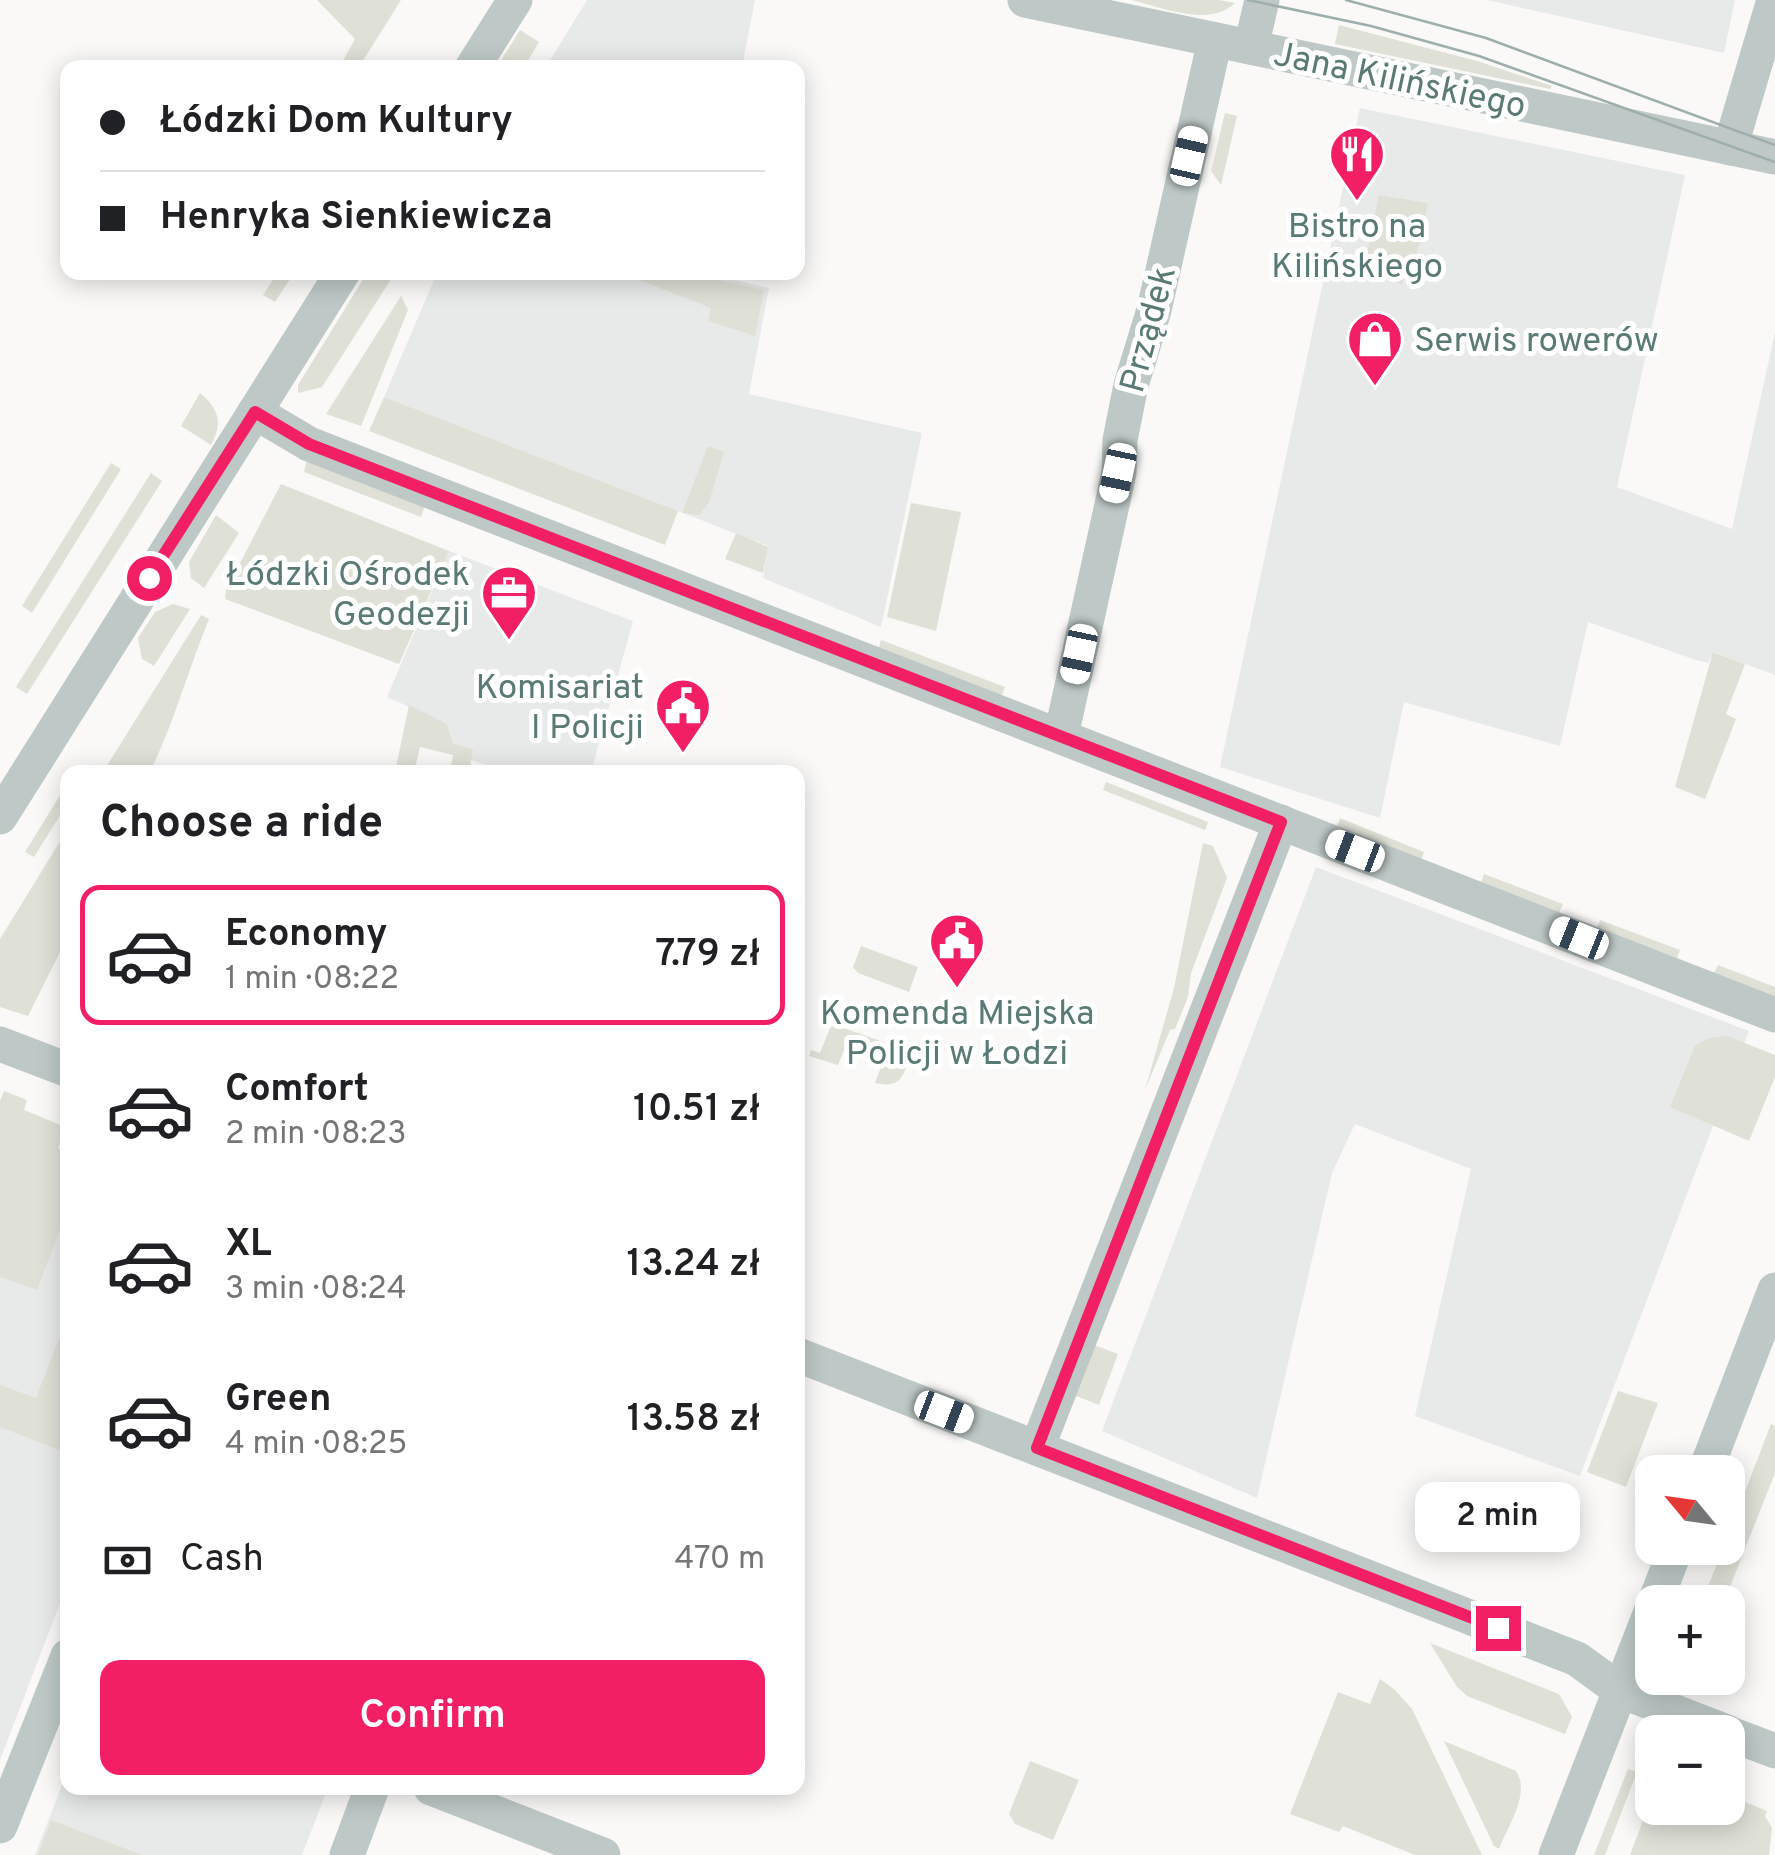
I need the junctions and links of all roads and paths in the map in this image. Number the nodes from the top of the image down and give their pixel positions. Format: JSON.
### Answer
{"nodes":[{"id":1,"x":515,"y":0,"type":"edge"},
{"id":2,"x":1026,"y":0,"type":"edge"},
{"id":3,"x":1262,"y":0,"type":"edge"},
{"id":4,"x":1774,"y":0,"type":"edge"},
{"id":5,"x":1215,"y":40,"type":"junction"},
{"id":6,"x":1251,"y":47,"type":"junction"},
{"id":7,"x":477,"y":60,"type":"edge"},
{"id":8,"x":1730,"y":148,"type":"junction"},
{"id":9,"x":1775,"y":158,"type":"edge"},
{"id":10,"x":337,"y":280,"type":"edge"},
{"id":11,"x":255,"y":412,"type":"junction"},
{"id":12,"x":1061,"y":736,"type":"junction"},
{"id":13,"x":0,"y":817,"type":"edge"},
{"id":14,"x":1281,"y":822,"type":"junction"},
{"id":15,"x":1775,"y":1016,"type":"edge"},
{"id":16,"x":0,"y":1044,"type":"edge"},
{"id":17,"x":60,"y":1067,"type":"edge"},
{"id":18,"x":1775,"y":1290,"type":"edge"},
{"id":19,"x":805,"y":1357,"type":"edge"},
{"id":20,"x":1037,"y":1448,"type":"junction"},
{"id":21,"x":1712,"y":1455,"type":"edge"},
{"id":22,"x":1635,"y":1655,"type":"edge"},
{"id":23,"x":60,"y":1676,"type":"edge"},
{"id":24,"x":1621,"y":1691,"type":"junction"},
{"id":25,"x":1682,"y":1715,"type":"edge"},
{"id":26,"x":1745,"y":1739,"type":"edge"},
{"id":27,"x":1775,"y":1750,"type":"edge"},
{"id":28,"x":369,"y":1795,"type":"edge"},
{"id":29,"x":450,"y":1795,"type":"edge"},
{"id":30,"x":0,"y":1826,"type":"edge"},
{"id":31,"x":347,"y":1855,"type":"edge"},
{"id":32,"x":603,"y":1855,"type":"edge"},
{"id":33,"x":1556,"y":1855,"type":"edge"}],
"edges":[{"from":1,"to":7,"type":"street"},
{"from":2,"to":5,"type":"street","name":"Jana Kilińskiego"},
{"from":3,"to":6,"type":"street"},
{"from":4,"to":8,"type":"street"},
{"from":5,"to":6,"type":"street","name":"Jana Kilińskiego"},
{"from":5,"to":12,"type":"street","name":"Prządek"},
{"from":6,"to":8,"type":"street","name":"Jana Kilińskiego"},
{"from":8,"to":9,"type":"street","name":"Jana Kilińskiego"},
{"from":10,"to":11,"type":"street"},
{"from":11,"to":12,"type":"street"},
{"from":11,"to":13,"type":"street"},
{"from":12,"to":14,"type":"street"},
{"from":14,"to":15,"type":"street"},
{"from":14,"to":20,"type":"street"},
{"from":16,"to":17,"type":"street"},
{"from":18,"to":21,"type":"street"},
{"from":19,"to":20,"type":"street"},
{"from":20,"to":24,"type":"street"},
{"from":22,"to":24,"type":"street"},
{"from":23,"to":30,"type":"street"},
{"from":24,"to":25,"type":"street"},
{"from":24,"to":33,"type":"street"},
{"from":26,"to":27,"type":"street"},
{"from":28,"to":31,"type":"street"},
{"from":29,"to":32,"type":"street"}]}
